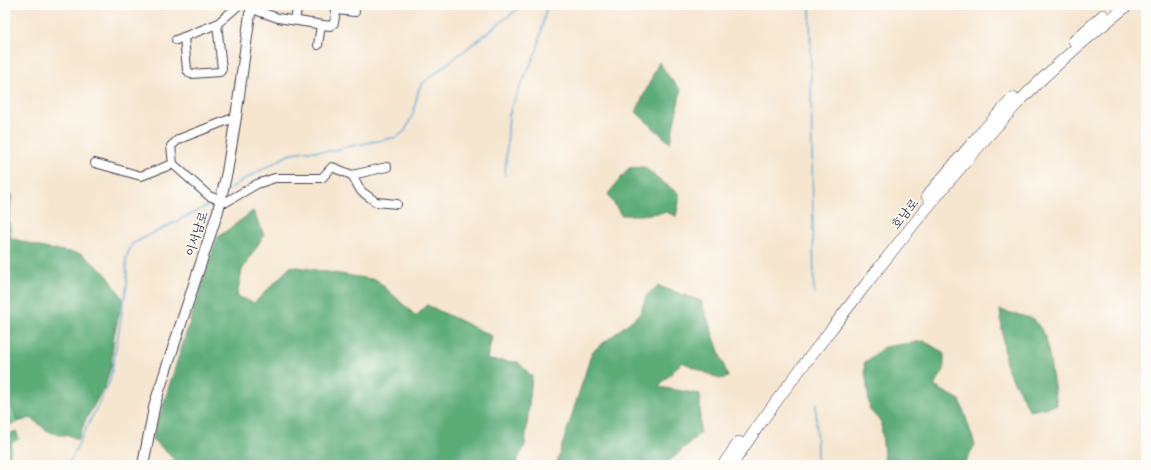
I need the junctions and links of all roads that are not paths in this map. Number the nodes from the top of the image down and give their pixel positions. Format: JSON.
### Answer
{"nodes":[{"id":1,"x":239,"y":5,"type":"edge"},
{"id":2,"x":298,"y":5,"type":"edge"},
{"id":3,"x":1116,"y":5,"type":"edge"},
{"id":4,"x":1128,"y":5,"type":"edge"},
{"id":5,"x":249,"y":8,"type":"edge"},
{"id":6,"x":336,"y":8,"type":"edge"},
{"id":7,"x":355,"y":12,"type":"dead end"},
{"id":8,"x":295,"y":20,"type":"junction"},
{"id":9,"x":218,"y":24,"type":"junction"},
{"id":10,"x":321,"y":25,"type":"junction"},
{"id":11,"x":318,"y":45,"type":"dead end"},
{"id":12,"x":236,"y":117,"type":"junction"},
{"id":13,"x":95,"y":163,"type":"dead end"},
{"id":14,"x":173,"y":164,"type":"junction"},
{"id":15,"x":387,"y":167,"type":"dead end"},
{"id":16,"x":352,"y":175,"type":"junction"},
{"id":17,"x":221,"y":199,"type":"junction"},
{"id":18,"x":397,"y":204,"type":"dead end"},
{"id":19,"x":142,"y":465,"type":"edge"},
{"id":20,"x":723,"y":465,"type":"edge"},
{"id":21,"x":732,"y":465,"type":"edge"}],
"edges":[{"from":1,"to":9,"type":"street"},
{"from":2,"to":8,"type":"street"},
{"from":3,"to":20,"type":"highway","name":"호남로"},
{"from":4,"to":21,"type":"highway","name":"호남로"},
{"from":5,"to":8,"type":"street"},
{"from":5,"to":12,"type":"main road","name":"이서남로"},
{"from":6,"to":7,"type":"street"},
{"from":6,"to":10,"type":"street"},
{"from":8,"to":10,"type":"street"},
{"from":9,"to":9,"type":"street"},
{"from":10,"to":11,"type":"street"},
{"from":12,"to":14,"type":"street"},
{"from":12,"to":17,"type":"main road","name":"이서남로"},
{"from":13,"to":14,"type":"street"},
{"from":14,"to":17,"type":"street"},
{"from":15,"to":16,"type":"street"},
{"from":16,"to":17,"type":"street"},
{"from":16,"to":18,"type":"street"},
{"from":17,"to":19,"type":"main road","name":"이서남로"}]}
